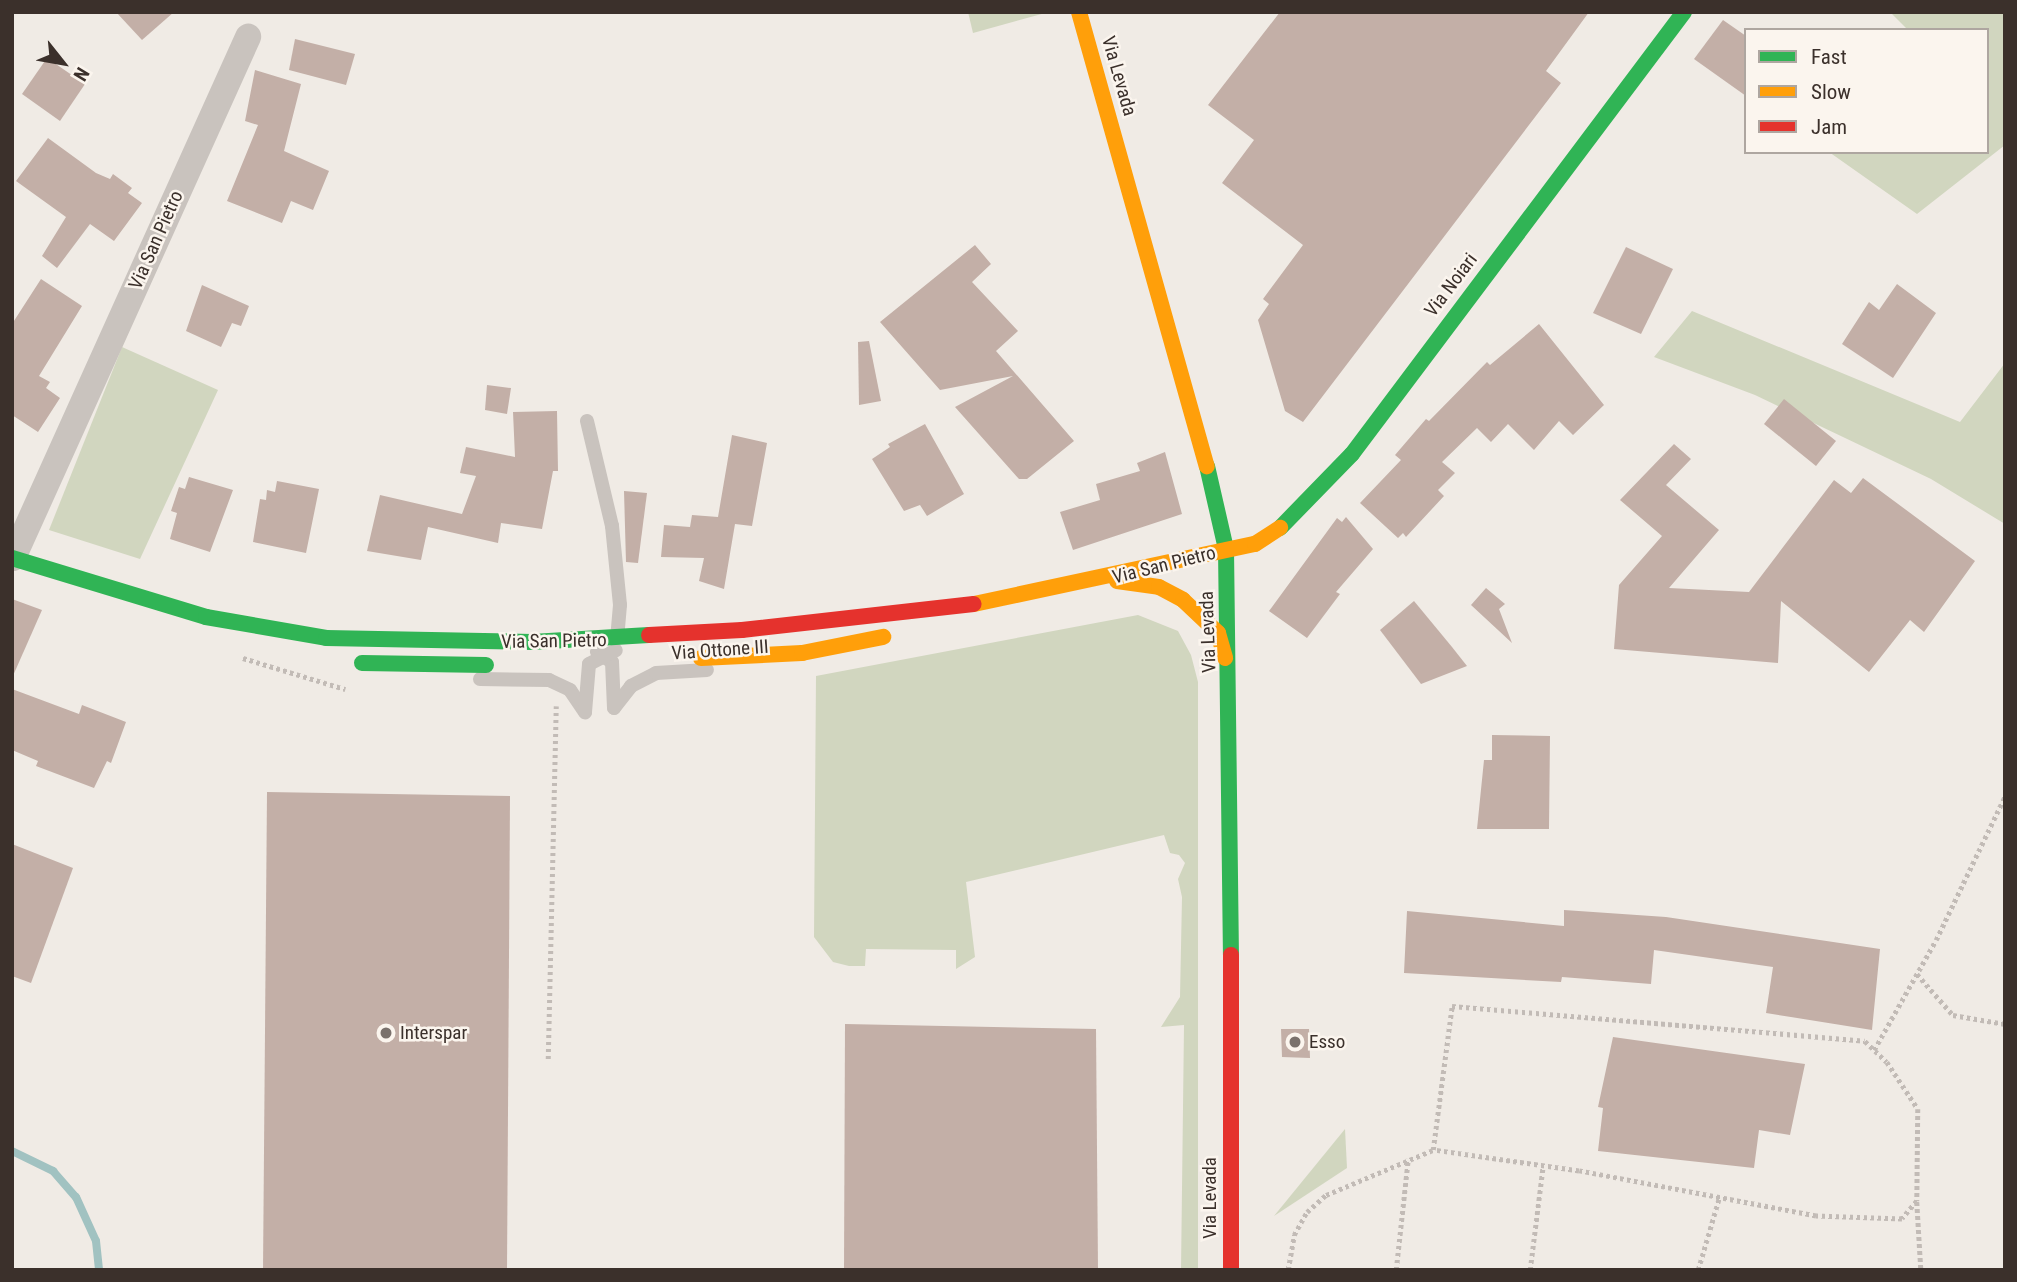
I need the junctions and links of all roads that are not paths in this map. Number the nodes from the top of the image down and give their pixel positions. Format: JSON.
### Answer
{"nodes":[{"id":1,"x":1079,"y":12,"type":"edge"},
{"id":2,"x":1684,"y":12,"type":"edge"},
{"id":3,"x":248,"y":37,"type":"dead end"},
{"id":4,"x":587,"y":421,"type":"dead end"},
{"id":5,"x":1226,"y":549,"type":"junction"},
{"id":6,"x":12,"y":558,"type":"edge"},
{"id":7,"x":1102,"y":580,"type":"junction"},
{"id":8,"x":1008,"y":600,"type":"junction"},
{"id":9,"x":206,"y":617,"type":"junction"},
{"id":10,"x":936,"y":625,"type":"dead end"},
{"id":11,"x":761,"y":629,"type":"junction"},
{"id":12,"x":897,"y":635,"type":"dead end"},
{"id":13,"x":447,"y":640,"type":"junction"},
{"id":14,"x":617,"y":640,"type":"junction"},
{"id":15,"x":290,"y":650,"type":"dead end"},
{"id":16,"x":802,"y":653,"type":"junction"},
{"id":17,"x":620,"y":659,"type":"junction"},
{"id":18,"x":340,"y":661,"type":"dead end"},
{"id":19,"x":575,"y":664,"type":"junction"},
{"id":20,"x":423,"y":666,"type":"junction"},
{"id":21,"x":1231,"y":677,"type":"junction"},
{"id":22,"x":1231,"y":1270,"type":"edge"}],
"edges":[{"from":1,"to":5,"type":"street","name":"Via Levada"},
{"from":2,"to":5,"type":"street","name":"Via Noiari"},
{"from":3,"to":6,"type":"street","name":"Via San Pietro"},
{"from":4,"to":14,"type":"lane"},
{"from":5,"to":7,"type":"street","name":"Via San Pietro"},
{"from":5,"to":21,"type":"street","name":"Via Levada"},
{"from":6,"to":9,"type":"street","name":"Via San Pietro"},
{"from":7,"to":8,"type":"street","name":"Via San Pietro"},
{"from":7,"to":21,"type":"street","name":"Via San Pietro"},
{"from":8,"to":10,"type":"street"},
{"from":8,"to":11,"type":"street","name":"Via San Pietro"},
{"from":9,"to":13,"type":"street","name":"Via San Pietro"},
{"from":9,"to":15,"type":"street"},
{"from":11,"to":14,"type":"street","name":"Via San Pietro"},
{"from":11,"to":17,"type":"lane"},
{"from":12,"to":16,"type":"street"},
{"from":13,"to":14,"type":"street","name":"Via San Pietro"},
{"from":13,"to":17,"type":"lane"},
{"from":16,"to":17,"type":"street"},
{"from":16,"to":17,"type":"lane","name":"Via Ottone III"},
{"from":17,"to":19,"type":"street"},
{"from":18,"to":20,"type":"street"},
{"from":19,"to":20,"type":"street"},
{"from":19,"to":20,"type":"lane"},
{"from":21,"to":22,"type":"street","name":"Via Levada"}]}
